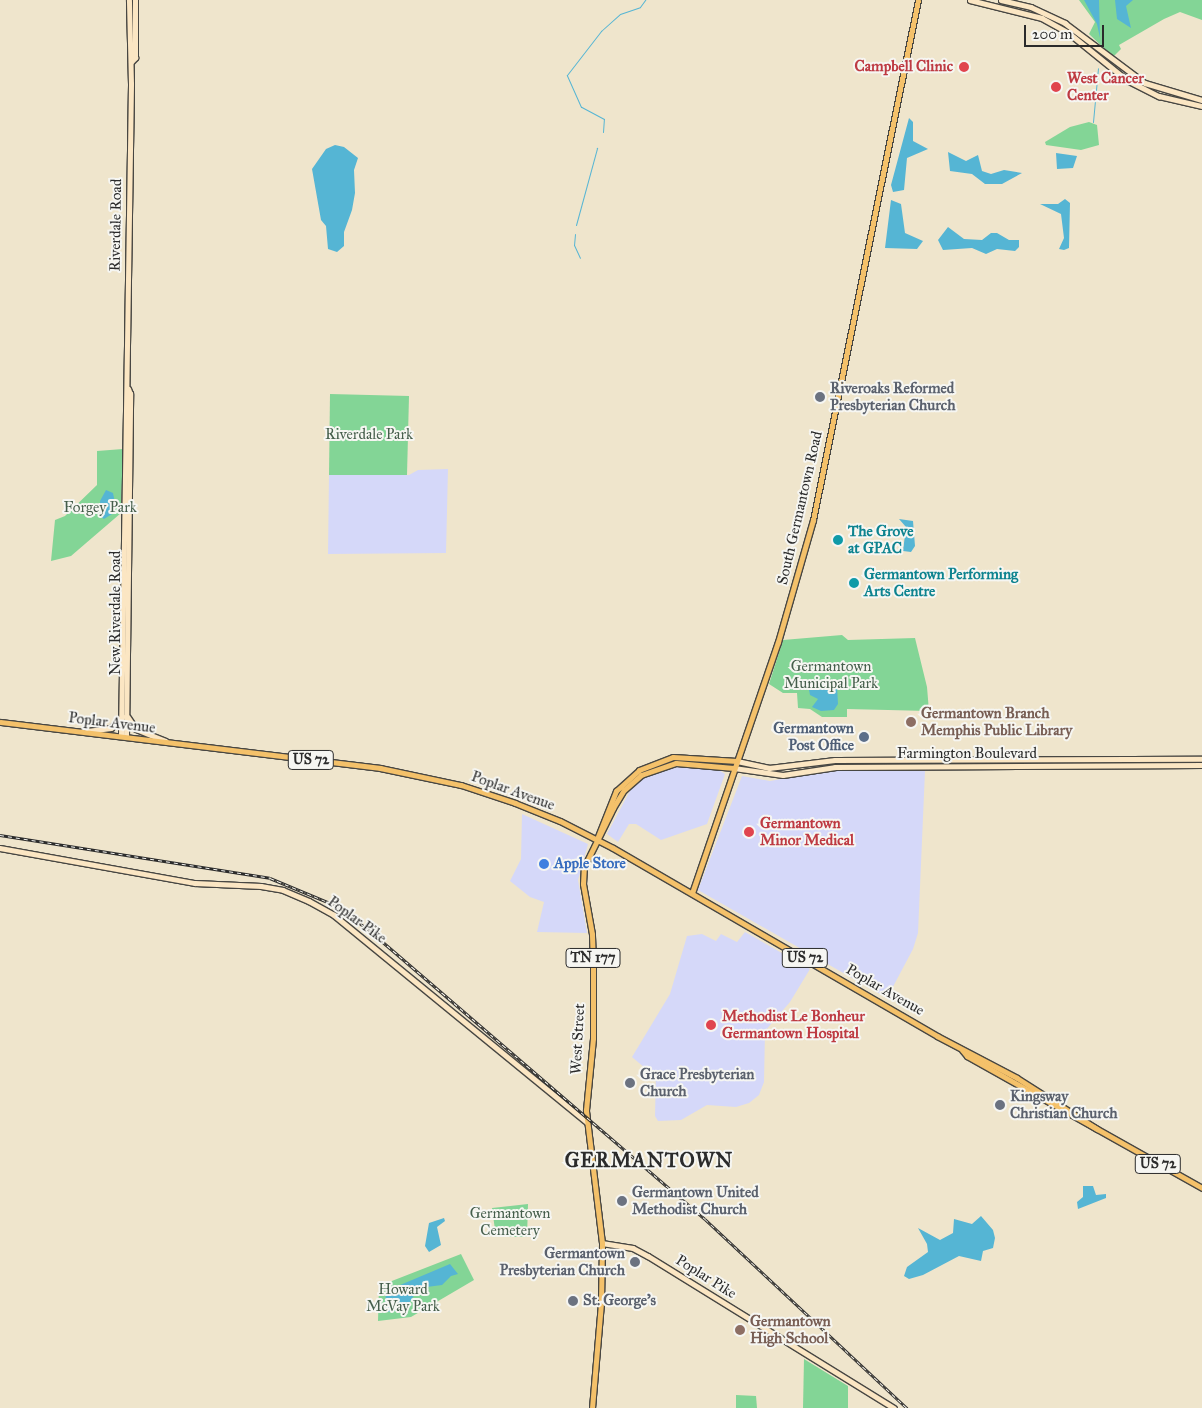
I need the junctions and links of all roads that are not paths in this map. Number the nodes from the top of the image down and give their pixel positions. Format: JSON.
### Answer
{"nodes":[{"id":1,"x":129,"y":0,"type":"edge"},
{"id":2,"x":135,"y":0,"type":"edge"},
{"id":3,"x":918,"y":0,"type":"edge"},
{"id":4,"x":970,"y":0,"type":"edge"},
{"id":5,"x":1001,"y":0,"type":"edge"},
{"id":6,"x":131,"y":62,"type":"junction"},
{"id":7,"x":1202,"y":100,"type":"edge"},
{"id":8,"x":1202,"y":106,"type":"edge"},
{"id":9,"x":127,"y":489,"type":"joint"},
{"id":10,"x":125,"y":716,"type":"junction"},
{"id":11,"x":0,"y":722,"type":"edge"},
{"id":12,"x":81,"y":732,"type":"junction"},
{"id":13,"x":123,"y":736,"type":"junction"},
{"id":14,"x":170,"y":742,"type":"junction"},
{"id":15,"x":877,"y":759,"type":"junction"},
{"id":16,"x":1202,"y":759,"type":"edge"},
{"id":17,"x":849,"y":760,"type":"junction"},
{"id":18,"x":737,"y":761,"type":"junction"},
{"id":19,"x":835,"y":763,"type":"junction"},
{"id":20,"x":1202,"y":765,"type":"edge"},
{"id":21,"x":867,"y":766,"type":"junction"},
{"id":22,"x":877,"y":766,"type":"junction"},
{"id":23,"x":734,"y":768,"type":"junction"},
{"id":24,"x":596,"y":839,"type":"junction"},
{"id":25,"x":0,"y":848,"type":"edge"},
{"id":26,"x":692,"y":893,"type":"junction"},
{"id":27,"x":587,"y":1122,"type":"junction"},
{"id":28,"x":1202,"y":1188,"type":"edge"},
{"id":29,"x":602,"y":1243,"type":"junction"},
{"id":30,"x":592,"y":1408,"type":"edge"},
{"id":31,"x":894,"y":1408,"type":"edge"}],
"edges":[{"from":1,"to":6,"type":"main road","name":"Riverdale Road"},
{"from":2,"to":6,"type":"main road","name":"Riverdale Road"},
{"from":3,"to":18,"type":"main road","name":"South Germantown Road"},
{"from":4,"to":8,"type":"main road"},
{"from":5,"to":7,"type":"main road"},
{"from":6,"to":9,"type":"main road","name":"Riverdale Road"},
{"from":9,"to":10,"type":"main road","name":"New Riverdale Road"},
{"from":10,"to":12,"type":"main road"},
{"from":10,"to":13,"type":"main road","name":"New Riverdale Road"},
{"from":10,"to":14,"type":"main road"},
{"from":11,"to":12,"type":"main road","name":"Poplar Avenue","number":"US 72"},
{"from":12,"to":13,"type":"main road","name":"Poplar Avenue","number":"US 72"},
{"from":13,"to":14,"type":"main road","name":"Poplar Avenue","number":"US 72"},
{"from":14,"to":24,"type":"main road","name":"Poplar Avenue","number":"US 72"},
{"from":15,"to":16,"type":"main road","name":"Farmington Boulevard"},
{"from":15,"to":17,"type":"main road","name":"Farmington Boulevard"},
{"from":15,"to":22,"type":"main road"},
{"from":17,"to":19,"type":"main road","name":"Farmington Boulevard"},
{"from":17,"to":21,"type":"main road"},
{"from":18,"to":19,"type":"main road","name":"Farmington Boulevard"},
{"from":18,"to":23,"type":"main road","name":"South Germantown Road"},
{"from":18,"to":24,"type":"main road"},
{"from":19,"to":21,"type":"main road","name":"Farmington Boulevard"},
{"from":19,"to":23,"type":"main road","name":"Farmington Boulevard"},
{"from":20,"to":22,"type":"main road","name":"Farmington Boulevard"},
{"from":21,"to":22,"type":"main road","name":"Farmington Boulevard"},
{"from":23,"to":24,"type":"main road"},
{"from":23,"to":26,"type":"main road","name":"South Germantown Road"},
{"from":24,"to":26,"type":"main road","name":"Poplar Avenue","number":"US 72"},
{"from":24,"to":27,"type":"main road","name":"West Street","number":"TN 177"},
{"from":25,"to":27,"type":"main road","name":"Poplar Pike"},
{"from":26,"to":28,"type":"main road","name":"Poplar Avenue","number":"US 72"},
{"from":27,"to":29,"type":"main road","name":"West Street","number":"TN 177"},
{"from":29,"to":30,"type":"main road","number":"TN 177"},
{"from":29,"to":31,"type":"main road","name":"Poplar Pike"}]}
